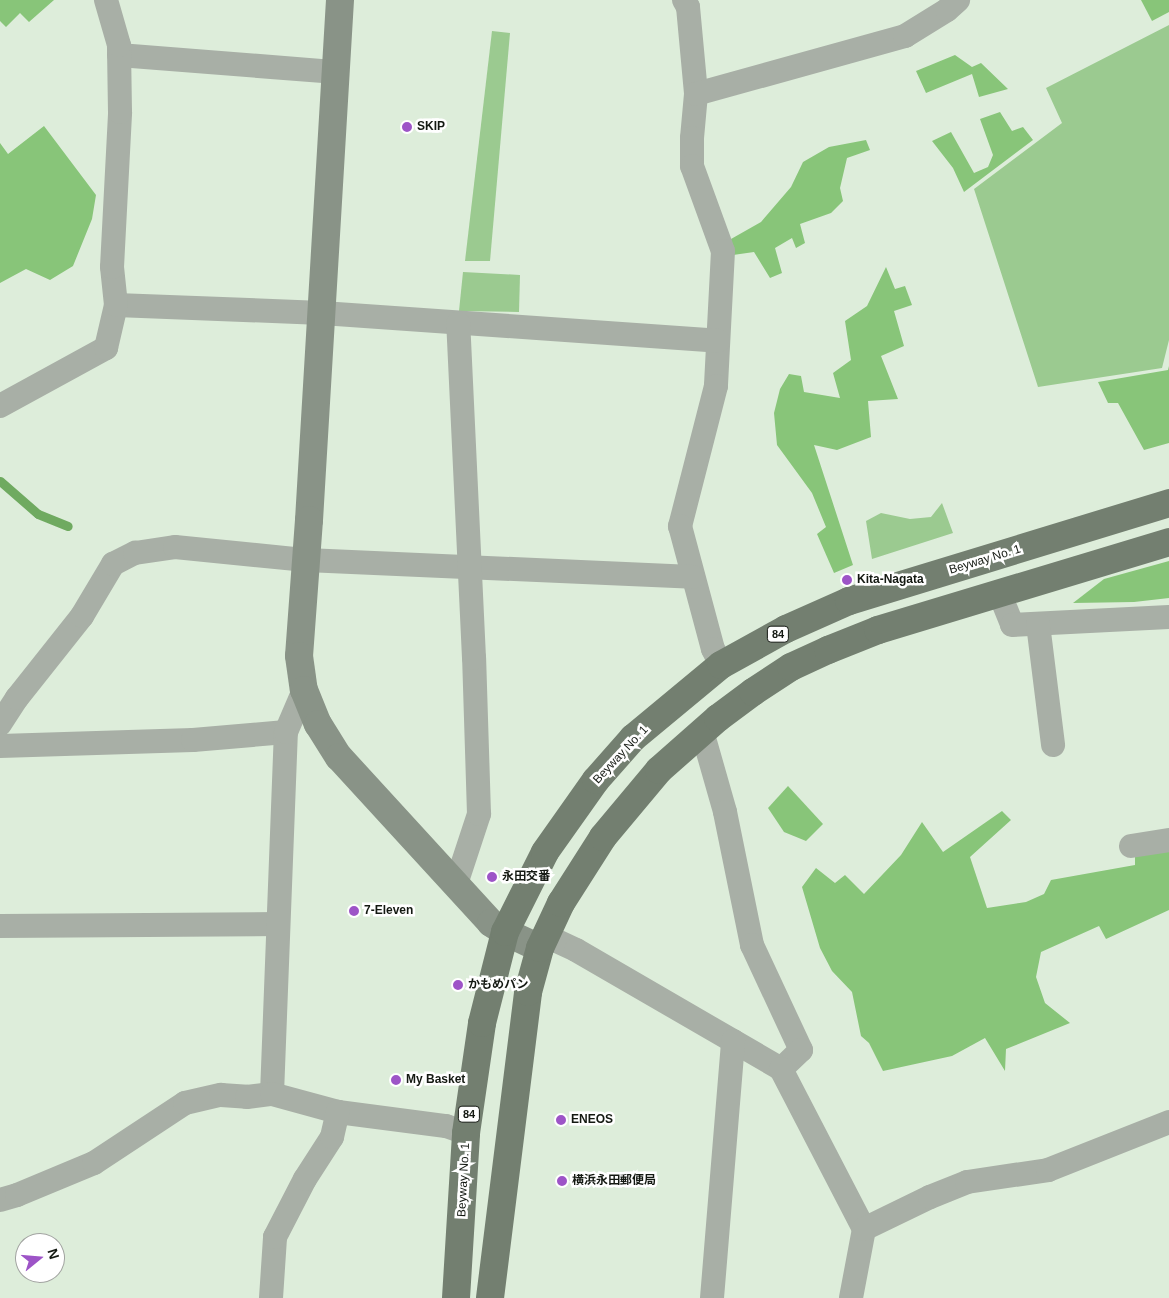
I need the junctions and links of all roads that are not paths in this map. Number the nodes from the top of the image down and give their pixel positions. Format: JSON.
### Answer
{"nodes":[{"id":1,"x":106,"y":0,"type":"edge"},
{"id":2,"x":340,"y":0,"type":"edge"},
{"id":3,"x":684,"y":0,"type":"edge"},
{"id":4,"x":958,"y":0,"type":"edge"},
{"id":5,"x":119,"y":55,"type":"junction"},
{"id":6,"x":336,"y":72,"type":"junction"},
{"id":7,"x":696,"y":94,"type":"junction"},
{"id":8,"x":116,"y":305,"type":"junction"},
{"id":9,"x":322,"y":313,"type":"junction"},
{"id":10,"x":458,"y":323,"type":"junction"},
{"id":11,"x":718,"y":341,"type":"junction"},
{"id":12,"x":0,"y":406,"type":"edge"},
{"id":13,"x":1169,"y":503,"type":"edge"},
{"id":14,"x":1169,"y":542,"type":"edge"},
{"id":15,"x":306,"y":560,"type":"junction"},
{"id":16,"x":469,"y":566,"type":"junction"},
{"id":17,"x":693,"y":576,"type":"junction"},
{"id":18,"x":1000,"y":592,"type":"junction"},
{"id":19,"x":1169,"y":618,"type":"edge"},
{"id":20,"x":1038,"y":624,"type":"junction"},
{"id":21,"x":721,"y":665,"type":"junction"},
{"id":22,"x":304,"y":690,"type":"junction"},
{"id":23,"x":0,"y":724,"type":"edge"},
{"id":24,"x":702,"y":731,"type":"junction"},
{"id":25,"x":286,"y":732,"type":"junction"},
{"id":26,"x":1053,"y":745,"type":"dead end"},
{"id":27,"x":0,"y":746,"type":"edge"},
{"id":28,"x":1169,"y":840,"type":"edge"},
{"id":29,"x":1131,"y":846,"type":"dead end"},
{"id":30,"x":456,"y":884,"type":"junction"},
{"id":31,"x":278,"y":924,"type":"junction"},
{"id":32,"x":0,"y":926,"type":"edge"},
{"id":33,"x":506,"y":932,"type":"junction"},
{"id":34,"x":543,"y":942,"type":"junction"},
{"id":35,"x":733,"y":1041,"type":"junction"},
{"id":36,"x":781,"y":1068,"type":"junction"},
{"id":37,"x":272,"y":1094,"type":"junction"},
{"id":38,"x":338,"y":1112,"type":"junction"},
{"id":39,"x":1169,"y":1122,"type":"edge"},
{"id":40,"x":466,"y":1133,"type":"junction"},
{"id":41,"x":0,"y":1200,"type":"edge"},
{"id":42,"x":864,"y":1230,"type":"junction"},
{"id":43,"x":457,"y":1296,"type":"edge"},
{"id":44,"x":271,"y":1298,"type":"edge"},
{"id":45,"x":490,"y":1298,"type":"edge"},
{"id":46,"x":712,"y":1298,"type":"edge"},
{"id":47,"x":851,"y":1298,"type":"edge"}],
"edges":[{"from":1,"to":5,"type":"street"},
{"from":2,"to":6,"type":"street"},
{"from":3,"to":7,"type":"street"},
{"from":4,"to":7,"type":"street"},
{"from":5,"to":6,"type":"street"},
{"from":5,"to":8,"type":"street"},
{"from":6,"to":9,"type":"street"},
{"from":7,"to":11,"type":"street"},
{"from":8,"to":9,"type":"street"},
{"from":8,"to":12,"type":"street"},
{"from":9,"to":10,"type":"street"},
{"from":9,"to":15,"type":"street"},
{"from":10,"to":11,"type":"street"},
{"from":10,"to":16,"type":"street"},
{"from":11,"to":17,"type":"street"},
{"from":13,"to":21,"type":"main road","name":"Beyway No. 1","number":"84"},
{"from":14,"to":18,"type":"main road"},
{"from":15,"to":16,"type":"street"},
{"from":15,"to":22,"type":"street"},
{"from":15,"to":23,"type":"street"},
{"from":16,"to":17,"type":"street"},
{"from":16,"to":30,"type":"street"},
{"from":17,"to":21,"type":"street"},
{"from":18,"to":20,"type":"street"},
{"from":18,"to":24,"type":"main road"},
{"from":19,"to":20,"type":"street"},
{"from":20,"to":26,"type":"street"},
{"from":21,"to":33,"type":"main road","name":"Beyway No. 1","number":"84"},
{"from":22,"to":25,"type":"street"},
{"from":22,"to":30,"type":"street"},
{"from":24,"to":34,"type":"main road"},
{"from":24,"to":36,"type":"street"},
{"from":25,"to":27,"type":"street"},
{"from":25,"to":31,"type":"street"},
{"from":28,"to":29,"type":"street"},
{"from":30,"to":33,"type":"street"},
{"from":31,"to":32,"type":"street"},
{"from":31,"to":37,"type":"street"},
{"from":33,"to":34,"type":"street"},
{"from":33,"to":40,"type":"main road","name":"Beyway No. 1","number":"84"},
{"from":34,"to":35,"type":"street"},
{"from":34,"to":45,"type":"main road"},
{"from":35,"to":36,"type":"street"},
{"from":35,"to":46,"type":"street"},
{"from":36,"to":42,"type":"street"},
{"from":37,"to":38,"type":"street"},
{"from":37,"to":41,"type":"street"},
{"from":38,"to":40,"type":"street"},
{"from":38,"to":44,"type":"street"},
{"from":39,"to":42,"type":"street"},
{"from":40,"to":43,"type":"main road","name":"Beyway No. 1","number":"84"},
{"from":42,"to":47,"type":"street"},
{"from":43,"to":45,"type":"street"}]}
